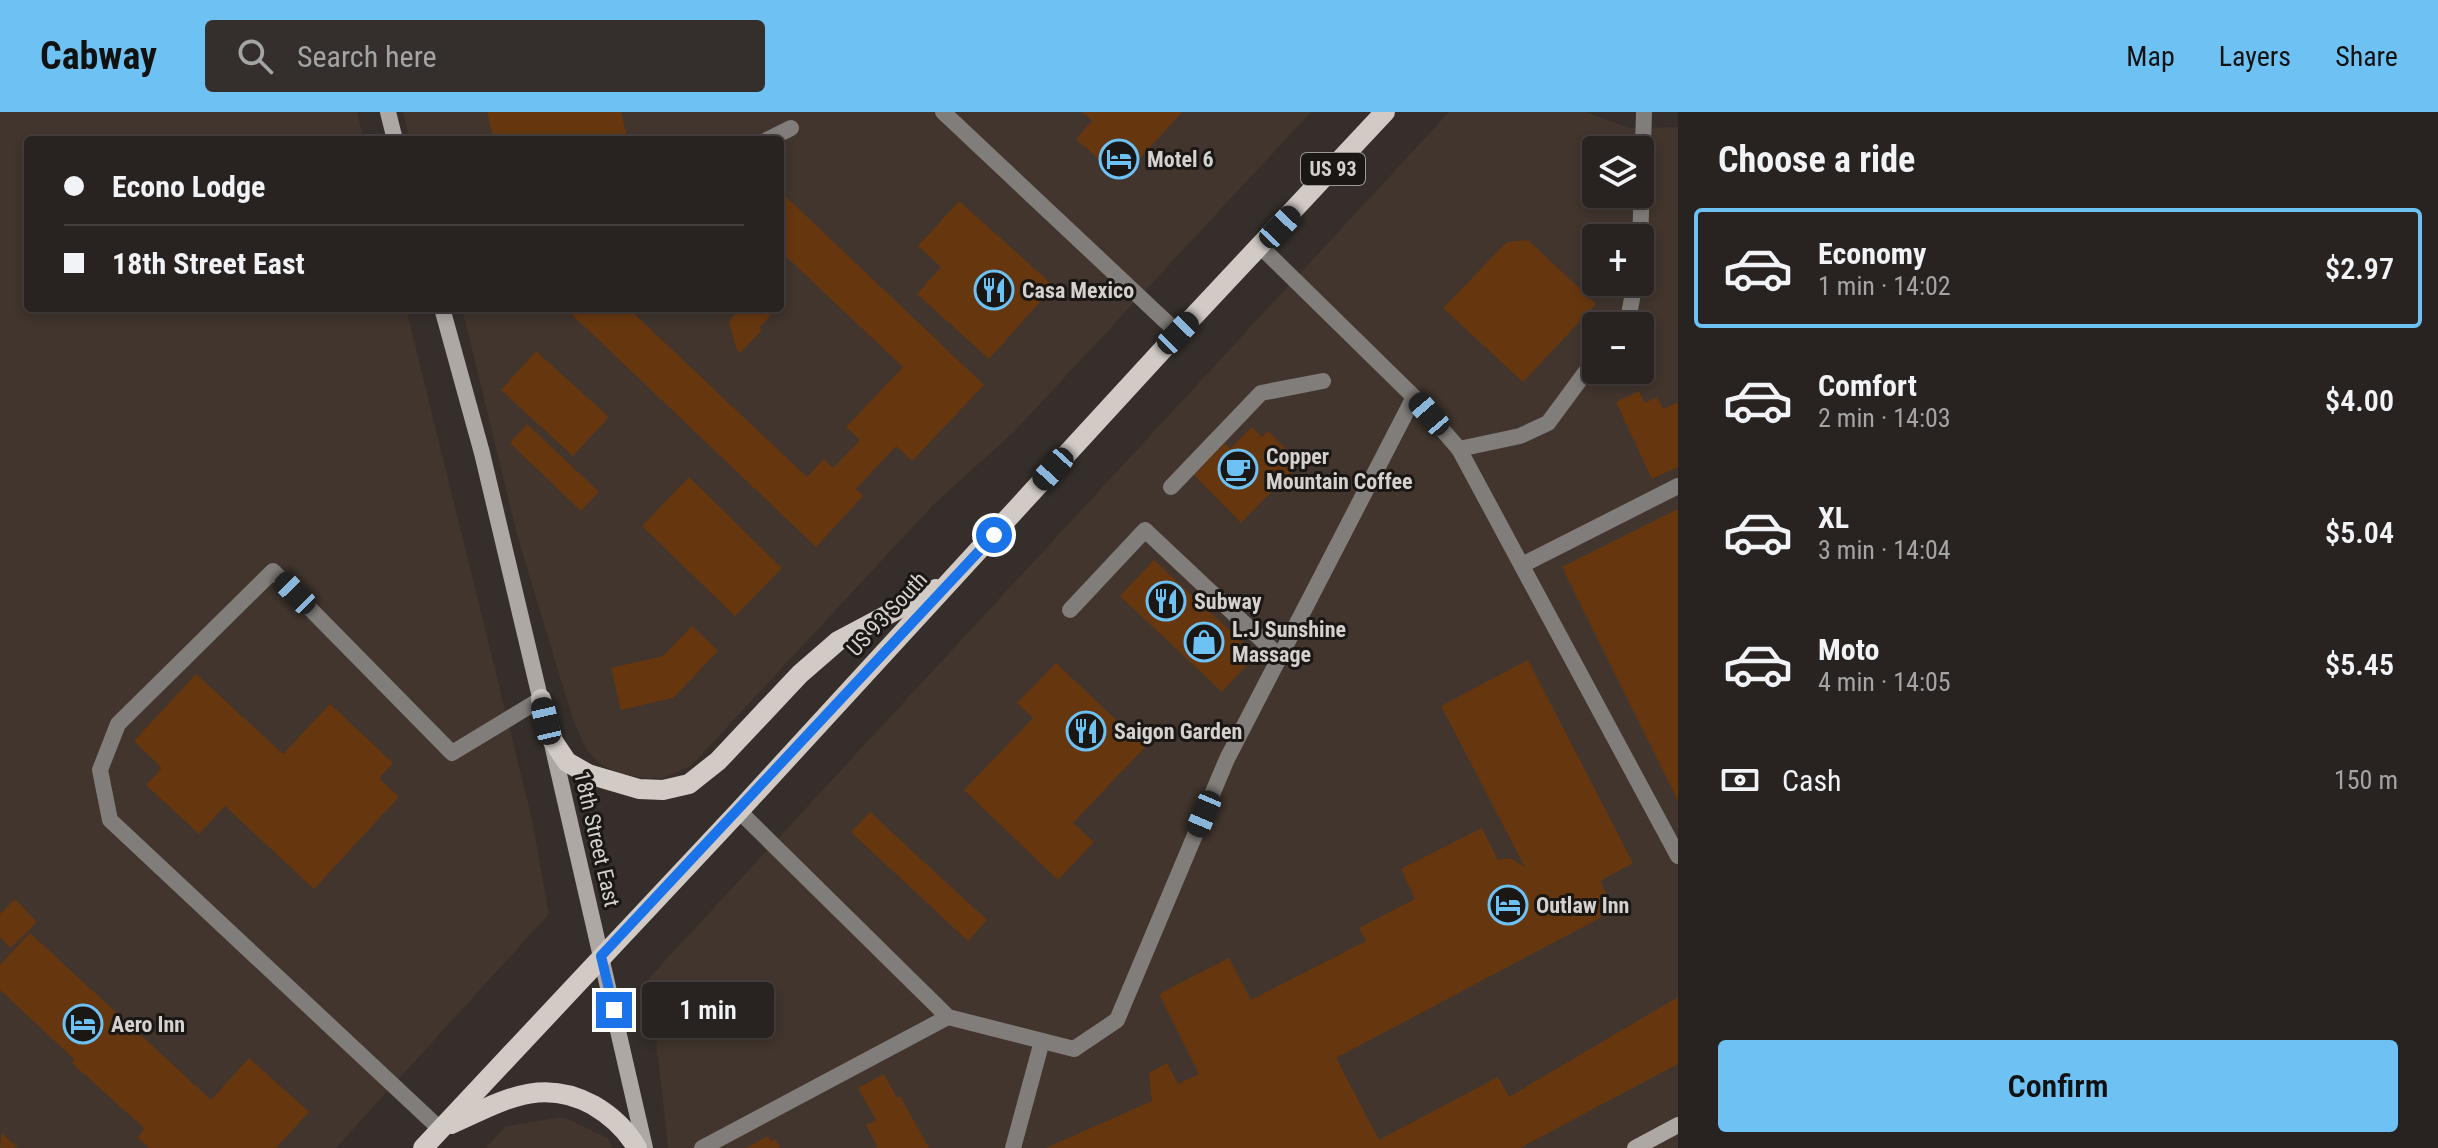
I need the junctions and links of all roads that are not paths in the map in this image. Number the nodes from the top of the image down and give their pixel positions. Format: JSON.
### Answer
{"nodes":[{"id":1,"x":388,"y":112,"type":"edge"},
{"id":2,"x":943,"y":112,"type":"edge"},
{"id":3,"x":1385,"y":112,"type":"edge"},
{"id":4,"x":1644,"y":112,"type":"edge"},
{"id":5,"x":791,"y":128,"type":"dead end"},
{"id":6,"x":394,"y":136,"type":"edge"},
{"id":7,"x":775,"y":136,"type":"edge"},
{"id":8,"x":1641,"y":224,"type":"edge"},
{"id":9,"x":1261,"y":247,"type":"junction"},
{"id":10,"x":443,"y":312,"type":"edge"},
{"id":11,"x":1178,"y":333,"type":"junction"},
{"id":12,"x":1582,"y":377,"type":"edge"},
{"id":13,"x":1323,"y":381,"type":"dead end"},
{"id":14,"x":1414,"y":397,"type":"junction"},
{"id":15,"x":1459,"y":449,"type":"junction"},
{"id":16,"x":1678,"y":486,"type":"edge"},
{"id":17,"x":1171,"y":487,"type":"dead end"},
{"id":18,"x":1522,"y":565,"type":"junction"},
{"id":19,"x":950,"y":582,"type":"junction"},
{"id":20,"x":1070,"y":610,"type":"dead end"},
{"id":21,"x":1280,"y":657,"type":"junction"},
{"id":22,"x":541,"y":699,"type":"junction"},
{"id":23,"x":739,"y":811,"type":"junction"},
{"id":24,"x":1678,"y":856,"type":"edge"},
{"id":25,"x":601,"y":956,"type":"junction"},
{"id":26,"x":948,"y":1017,"type":"junction"},
{"id":27,"x":1042,"y":1041,"type":"junction"},
{"id":28,"x":1678,"y":1125,"type":"edge"},
{"id":29,"x":440,"y":1129,"type":"junction"},
{"id":30,"x":423,"y":1148,"type":"edge"},
{"id":31,"x":637,"y":1148,"type":"edge"},
{"id":32,"x":645,"y":1148,"type":"edge"},
{"id":33,"x":702,"y":1148,"type":"edge"},
{"id":34,"x":1013,"y":1148,"type":"edge"},
{"id":35,"x":1635,"y":1148,"type":"edge"}],
"edges":[{"from":1,"to":6,"type":"street"},
{"from":2,"to":11,"type":"street"},
{"from":3,"to":9,"type":"main road","name":"US 93 South","number":"US 93"},
{"from":4,"to":8,"type":"street"},
{"from":5,"to":7,"type":"street"},
{"from":9,"to":11,"type":"main road","name":"US 93 South","number":"US 93"},
{"from":9,"to":14,"type":"street"},
{"from":10,"to":22,"type":"street","name":"18th Street East"},
{"from":11,"to":19,"type":"main road","name":"US 93 South","number":"US 93"},
{"from":12,"to":15,"type":"street"},
{"from":13,"to":17,"type":"street"},
{"from":14,"to":15,"type":"street"},
{"from":14,"to":21,"type":"street"},
{"from":15,"to":18,"type":"street"},
{"from":16,"to":18,"type":"street"},
{"from":18,"to":24,"type":"street"},
{"from":19,"to":22,"type":"main road"},
{"from":19,"to":23,"type":"main road","name":"US 93 South","number":"US 93"},
{"from":20,"to":21,"type":"street"},
{"from":21,"to":27,"type":"street"},
{"from":22,"to":25,"type":"street","name":"18th Street East"},
{"from":22,"to":29,"type":"street"},
{"from":23,"to":25,"type":"main road","name":"US 93 South","number":"US 93"},
{"from":23,"to":26,"type":"street"},
{"from":25,"to":29,"type":"main road","name":"US 93 South","number":"US 93"},
{"from":25,"to":32,"type":"street","name":"18th Street East"},
{"from":26,"to":27,"type":"street"},
{"from":26,"to":33,"type":"street"},
{"from":27,"to":34,"type":"street"},
{"from":28,"to":35,"type":"street"},
{"from":29,"to":30,"type":"main road","name":"US 93 South","number":"US 93"},
{"from":29,"to":31,"type":"main road"}]}
